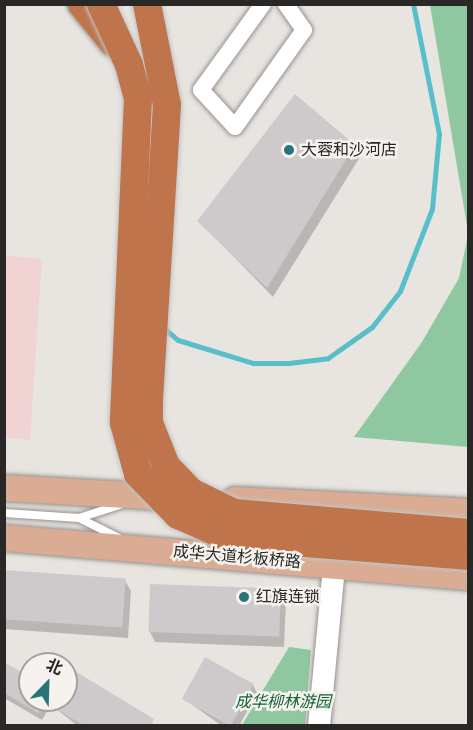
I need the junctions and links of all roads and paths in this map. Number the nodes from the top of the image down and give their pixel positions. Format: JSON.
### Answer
{"nodes":[{"id":1,"x":82,"y":4,"type":"edge"},
{"id":2,"x":101,"y":4,"type":"edge"},
{"id":3,"x":131,"y":4,"type":"edge"},
{"id":4,"x":147,"y":4,"type":"edge"},
{"id":5,"x":263,"y":4,"type":"edge"},
{"id":6,"x":286,"y":4,"type":"edge"},
{"id":7,"x":160,"y":59,"type":"junction"},
{"id":8,"x":129,"y":65,"type":"junction"},
{"id":9,"x":4,"y":488,"type":"edge"},
{"id":10,"x":139,"y":497,"type":"junction"},
{"id":11,"x":468,"y":512,"type":"edge"},
{"id":12,"x":4,"y":513,"type":"edge"},
{"id":13,"x":80,"y":518,"type":"junction"},
{"id":14,"x":468,"y":533,"type":"edge"},
{"id":15,"x":4,"y":538,"type":"edge"},
{"id":16,"x":139,"y":548,"type":"junction"},
{"id":17,"x":468,"y":556,"type":"edge"},
{"id":18,"x":334,"y":566,"type":"junction"},
{"id":19,"x":468,"y":577,"type":"edge"},
{"id":20,"x":318,"y":726,"type":"edge"}],
"edges":[{"from":1,"to":8,"type":"highway","bridge":true},
{"from":2,"to":8,"type":"highway","bridge":true},
{"from":3,"to":7,"type":"highway","bridge":true},
{"from":4,"to":7,"type":"highway","bridge":true},
{"from":5,"to":6,"type":"street"},
{"from":7,"to":14,"type":"highway","bridge":true},
{"from":8,"to":17,"type":"highway","bridge":true},
{"from":9,"to":10,"type":"main road"},
{"from":10,"to":11,"type":"main road"},
{"from":10,"to":13,"type":"lane"},
{"from":12,"to":13,"type":"lane"},
{"from":13,"to":16,"type":"lane"},
{"from":15,"to":16,"type":"main road","name":"成华大道杉板桥路"},
{"from":16,"to":18,"type":"main road","name":"成华大道杉板桥路"},
{"from":18,"to":19,"type":"main road","name":"成华大道杉板桥路"},
{"from":18,"to":20,"type":"street"}]}
